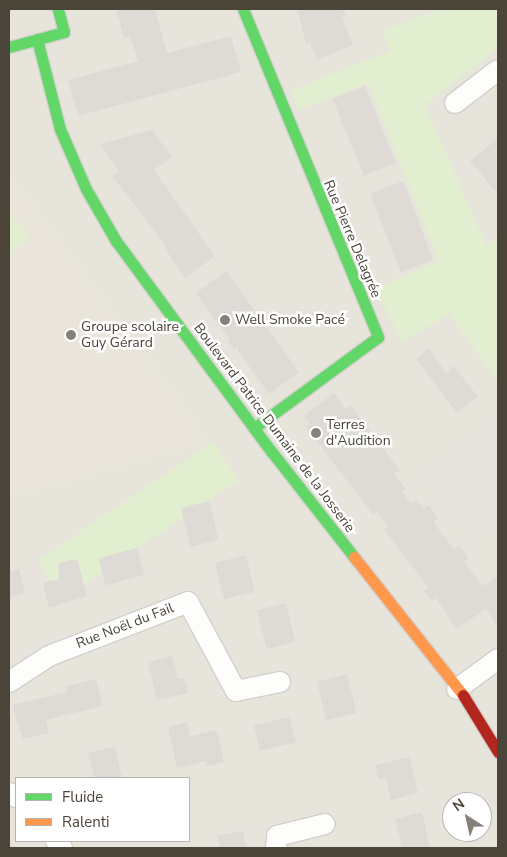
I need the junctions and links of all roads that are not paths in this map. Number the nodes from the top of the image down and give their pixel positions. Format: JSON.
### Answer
{"nodes":[{"id":1,"x":58,"y":9,"type":"edge"},
{"id":2,"x":243,"y":9,"type":"edge"},
{"id":3,"x":37,"y":39,"type":"junction"},
{"id":4,"x":9,"y":47,"type":"edge"},
{"id":5,"x":498,"y":70,"type":"edge"},
{"id":6,"x":455,"y":103,"type":"dead end"},
{"id":7,"x":254,"y":428,"type":"junction"},
{"id":8,"x":498,"y":658,"type":"edge"},
{"id":9,"x":10,"y":679,"type":"edge"},
{"id":10,"x":280,"y":682,"type":"dead end"},
{"id":11,"x":457,"y":689,"type":"junction"},
{"id":12,"x":473,"y":708,"type":"junction"},
{"id":13,"x":498,"y":730,"type":"edge"},
{"id":14,"x":498,"y":752,"type":"edge"},
{"id":15,"x":325,"y":824,"type":"dead end"},
{"id":16,"x":276,"y":848,"type":"edge"}],
"edges":[{"from":1,"to":3,"type":"street"},
{"from":2,"to":7,"type":"street","name":"Rue Pierre Delagrée"},
{"from":3,"to":4,"type":"street"},
{"from":3,"to":7,"type":"street","name":"Boulevard Patrice Dumaine de la Josserie"},
{"from":5,"to":6,"type":"street"},
{"from":7,"to":11,"type":"street","name":"Boulevard Patrice Dumaine de la Josserie"},
{"from":8,"to":11,"type":"street"},
{"from":9,"to":10,"type":"street","name":"Rue Noël du Fail"},
{"from":11,"to":12,"type":"street","name":"Boulevard Patrice Dumaine de la Josserie"},
{"from":12,"to":13,"type":"street","name":"Boulevard Patrice Dumaine de la Josserie"},
{"from":12,"to":14,"type":"street","name":"Boulevard Patrice Dumaine de la Josserie"},
{"from":15,"to":16,"type":"street"}]}
